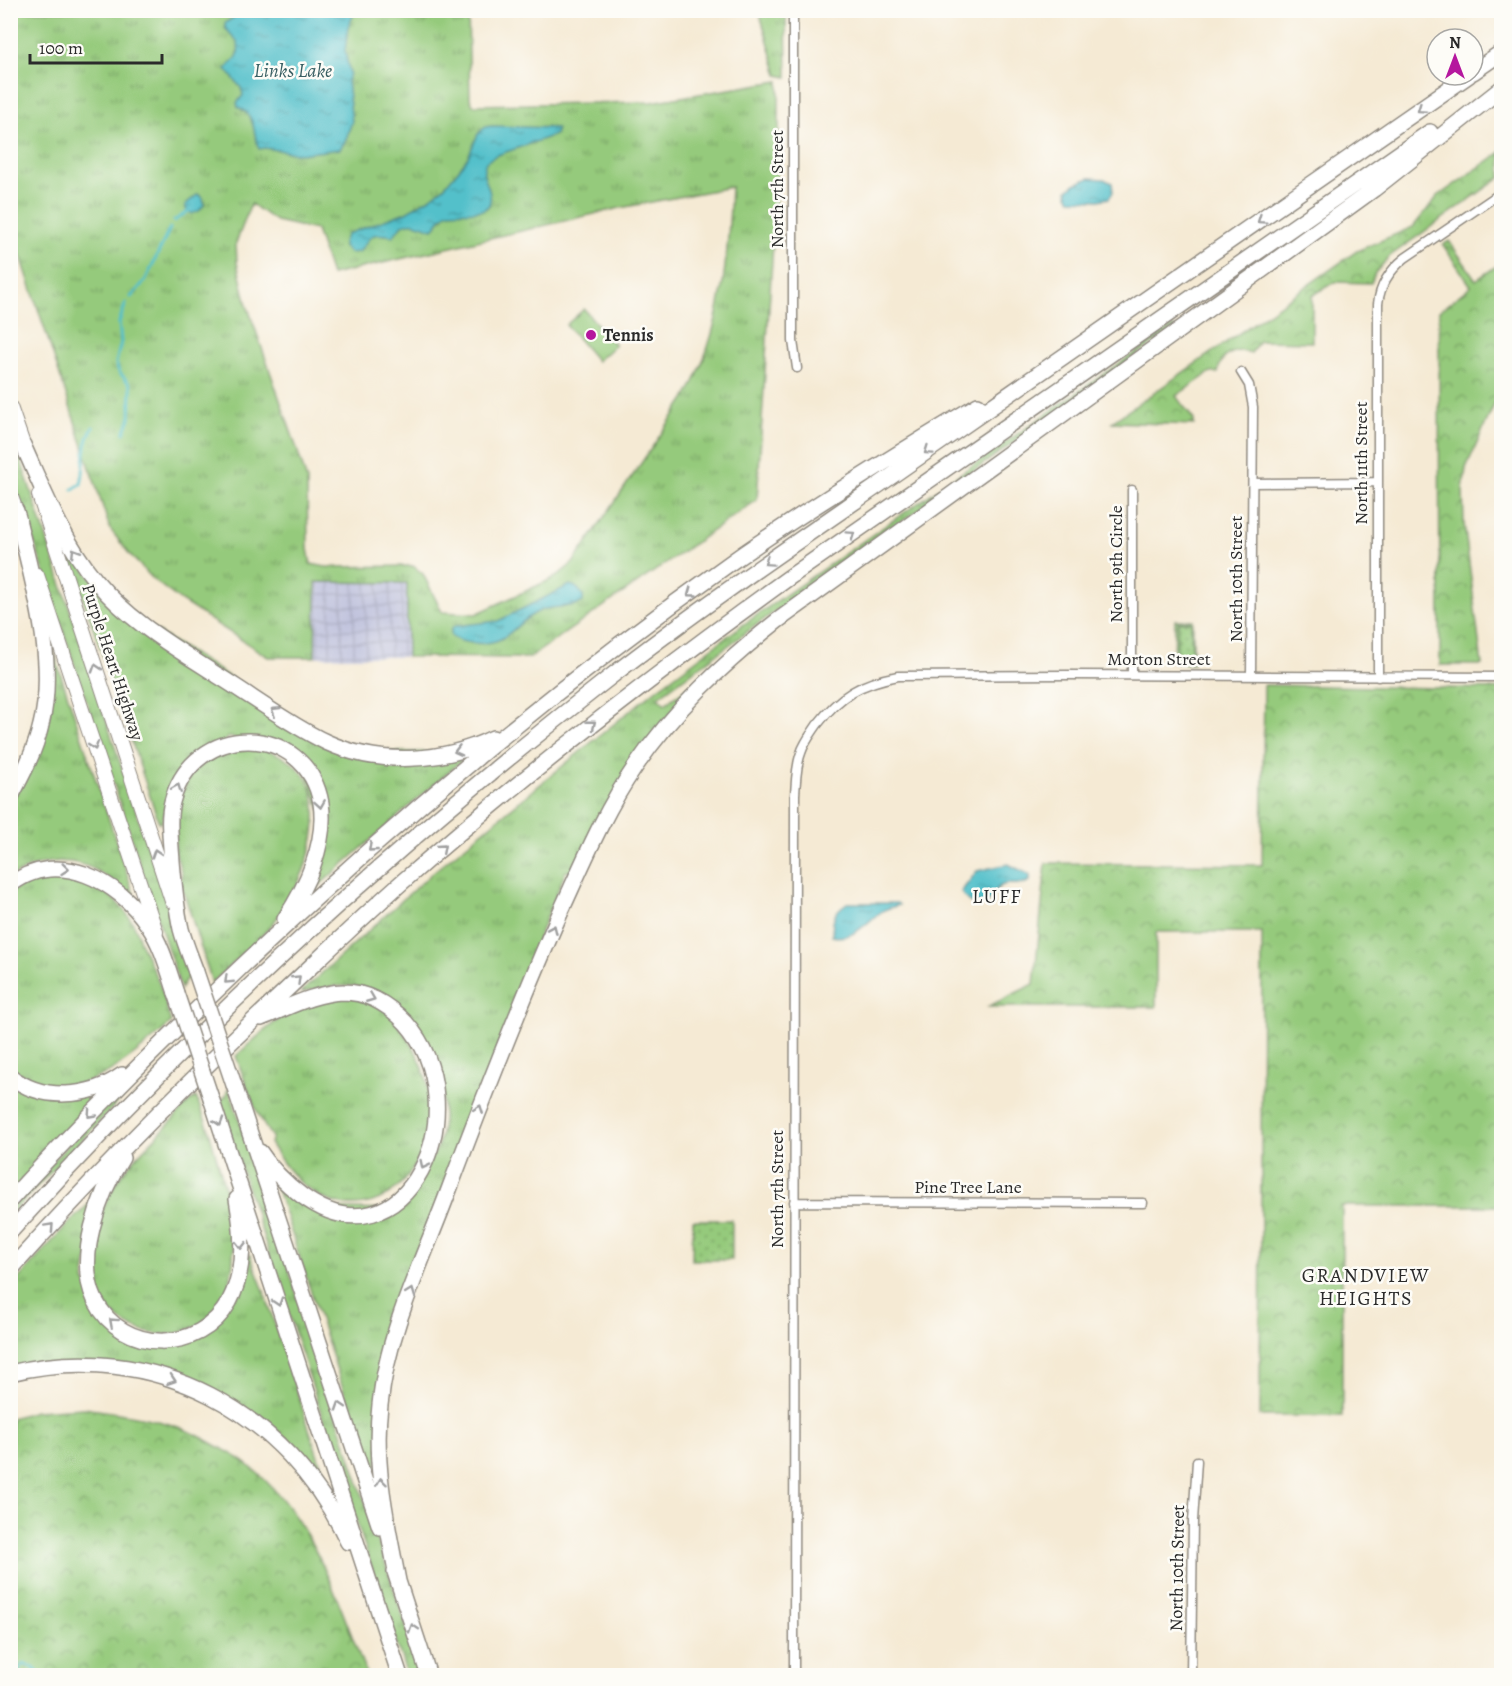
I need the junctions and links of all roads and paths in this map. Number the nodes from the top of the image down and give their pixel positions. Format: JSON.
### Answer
{"nodes":[{"id":1,"x":793,"y":10,"type":"edge"},
{"id":2,"x":1502,"y":52,"type":"edge"},
{"id":3,"x":1485,"y":64,"type":"edge"},
{"id":4,"x":1502,"y":83,"type":"edge"},
{"id":5,"x":1452,"y":87,"type":"edge"},
{"id":6,"x":1502,"y":88,"type":"edge"},
{"id":7,"x":1502,"y":192,"type":"edge"},
{"id":8,"x":1111,"y":323,"type":"junction"},
{"id":9,"x":797,"y":368,"type":"dead end"},
{"id":10,"x":1241,"y":372,"type":"dead end"},
{"id":11,"x":10,"y":407,"type":"edge"},
{"id":12,"x":23,"y":445,"type":"junction"},
{"id":13,"x":1378,"y":482,"type":"junction"},
{"id":14,"x":1253,"y":483,"type":"junction"},
{"id":15,"x":1132,"y":490,"type":"dead end"},
{"id":16,"x":10,"y":494,"type":"edge"},
{"id":17,"x":16,"y":511,"type":"junction"},
{"id":18,"x":1132,"y":675,"type":"junction"},
{"id":19,"x":1251,"y":676,"type":"junction"},
{"id":20,"x":1378,"y":676,"type":"junction"},
{"id":21,"x":1502,"y":677,"type":"edge"},
{"id":22,"x":827,"y":712,"type":"joint"},
{"id":23,"x":512,"y":729,"type":"junction"},
{"id":24,"x":10,"y":798,"type":"edge"},
{"id":25,"x":10,"y":885,"type":"edge"},
{"id":26,"x":181,"y":929,"type":"junction"},
{"id":27,"x":267,"y":943,"type":"junction"},
{"id":28,"x":163,"y":954,"type":"junction"},
{"id":29,"x":255,"y":1020,"type":"junction"},
{"id":30,"x":147,"y":1057,"type":"junction"},
{"id":31,"x":10,"y":1076,"type":"edge"},
{"id":32,"x":153,"y":1118,"type":"junction"},
{"id":33,"x":249,"y":1133,"type":"junction"},
{"id":34,"x":227,"y":1146,"type":"junction"},
{"id":35,"x":10,"y":1200,"type":"edge"},
{"id":36,"x":794,"y":1202,"type":"junction"},
{"id":37,"x":1143,"y":1203,"type":"dead end"},
{"id":38,"x":10,"y":1232,"type":"edge"},
{"id":39,"x":10,"y":1270,"type":"edge"},
{"id":40,"x":10,"y":1373,"type":"edge"},
{"id":41,"x":1197,"y":1461,"type":"dead end"},
{"id":42,"x":398,"y":1581,"type":"junction"},
{"id":43,"x":372,"y":1590,"type":"junction"},
{"id":44,"x":400,"y":1676,"type":"edge"},
{"id":45,"x":429,"y":1676,"type":"edge"},
{"id":46,"x":794,"y":1676,"type":"edge"},
{"id":47,"x":1191,"y":1676,"type":"edge"}],
"edges":[{"from":1,"to":9,"type":"street","name":"North 7th Street"},
{"from":2,"to":3,"type":"highway"},
{"from":29,"to":4,"type":"highway","one_way":true},
{"from":5,"to":8,"type":"highway","one_way":true},
{"from":42,"to":6,"type":"highway","one_way":true},
{"from":7,"to":13,"type":"street","name":"North 11th Street"},
{"from":8,"to":23,"type":"highway","one_way":true},
{"from":8,"to":38,"type":"highway","one_way":true},
{"from":10,"to":14,"type":"street","name":"North 10th Street"},
{"from":11,"to":12,"type":"main road","name":"Purple Heart Highway"},
{"from":23,"to":12,"type":"highway","one_way":true},
{"from":26,"to":12,"type":"main road","name":"Purple Heart Highway","one_way":true},
{"from":13,"to":14,"type":"street"},
{"from":13,"to":20,"type":"street","name":"North 11th Street"},
{"from":14,"to":19,"type":"street","name":"North 10th Street"},
{"from":15,"to":18,"type":"street","name":"North 9th Circle"},
{"from":16,"to":17,"type":"main road"},
{"from":17,"to":24,"type":"highway"},
{"from":17,"to":28,"type":"main road","one_way":true},
{"from":18,"to":19,"type":"street","name":"Morton Street"},
{"from":18,"to":22,"type":"street","name":"Morton Street"},
{"from":19,"to":20,"type":"street","name":"Morton Street"},
{"from":20,"to":21,"type":"street","name":"Morton Street"},
{"from":22,"to":36,"type":"street","name":"North 7th Street"},
{"from":23,"to":27,"type":"highway","one_way":true},
{"from":25,"to":28,"type":"highway","one_way":true},
{"from":26,"to":27,"type":"highway","one_way":true},
{"from":26,"to":33,"type":"highway","bridge":true},
{"from":27,"to":30,"type":"highway","one_way":true},
{"from":28,"to":34,"type":"highway","one_way":true,"bridge":true},
{"from":29,"to":32,"type":"highway"},
{"from":29,"to":33,"type":"highway","one_way":true},
{"from":30,"to":31,"type":"highway"},
{"from":30,"to":35,"type":"highway","one_way":true},
{"from":34,"to":32,"type":"highway","one_way":true},
{"from":39,"to":32,"type":"highway","one_way":true},
{"from":42,"to":33,"type":"highway","one_way":true},
{"from":34,"to":43,"type":"highway","one_way":true},
{"from":36,"to":37,"type":"street","name":"Pine Tree Lane"},
{"from":36,"to":46,"type":"street","name":"North 7th Street"},
{"from":40,"to":43,"type":"highway","one_way":true},
{"from":41,"to":47,"type":"street","name":"North 10th Street"},
{"from":45,"to":42,"type":"highway","one_way":true},
{"from":43,"to":44,"type":"highway"}]}
